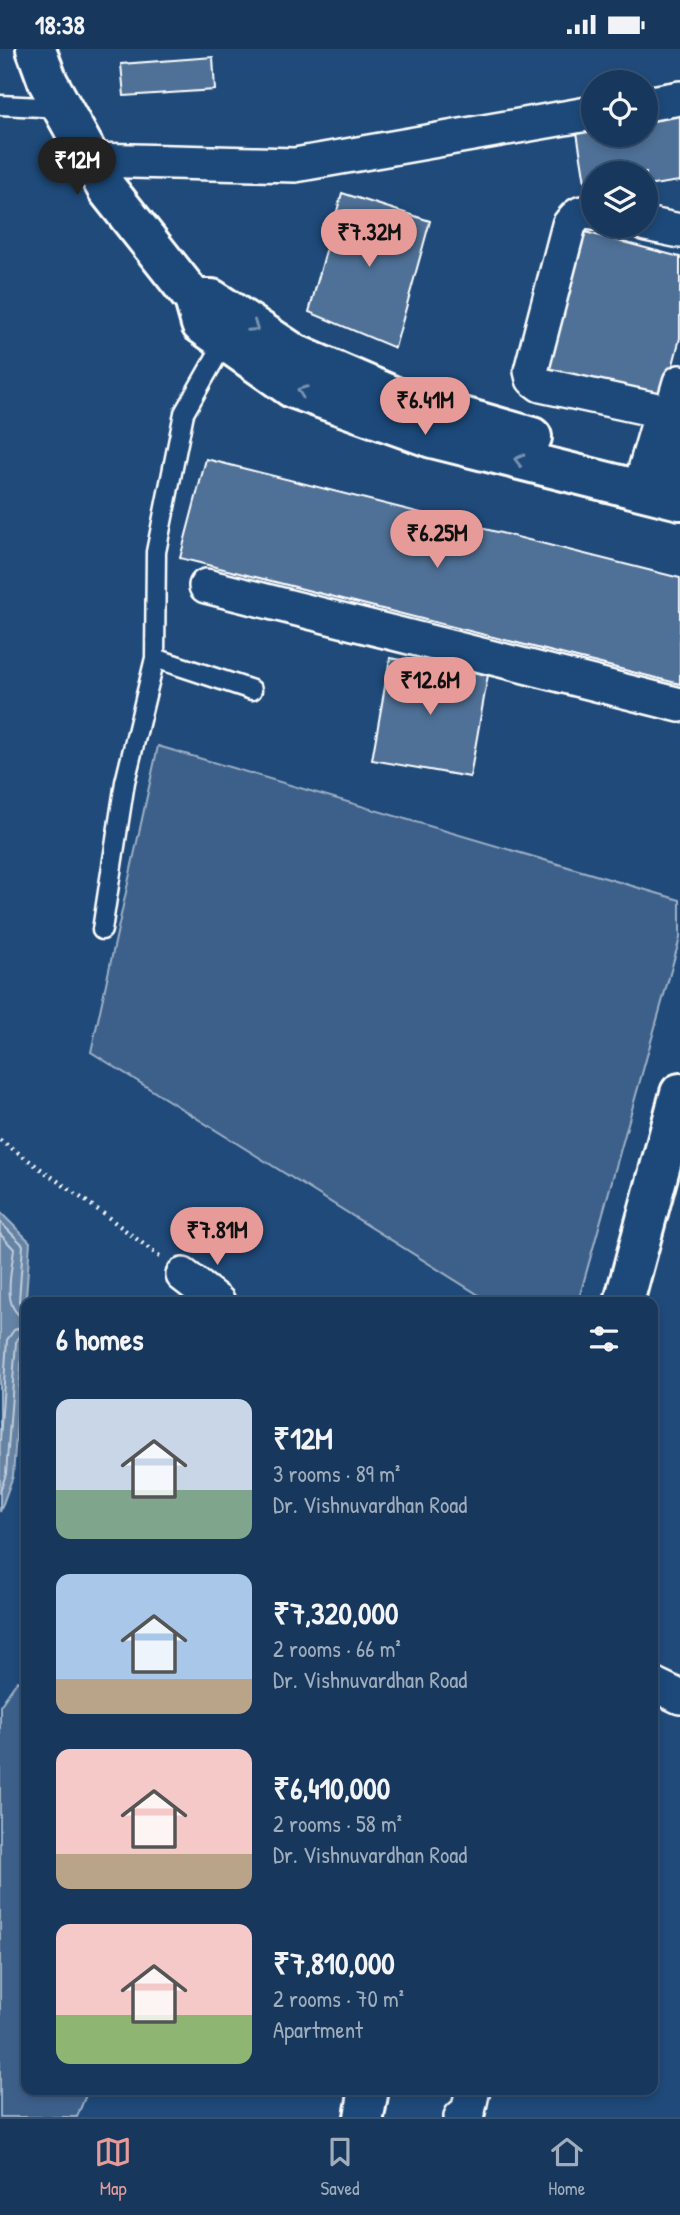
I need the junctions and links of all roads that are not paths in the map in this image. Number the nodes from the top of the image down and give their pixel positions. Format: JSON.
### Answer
{"nodes":[{"id":1,"x":36,"y":49,"type":"edge"},
{"id":2,"x":680,"y":98,"type":"edge"},
{"id":3,"x":658,"y":102,"type":"edge"},
{"id":4,"x":0,"y":105,"type":"edge"},
{"id":5,"x":63,"y":108,"type":"junction"},
{"id":6,"x":581,"y":115,"type":"edge"},
{"id":7,"x":91,"y":160,"type":"junction"},
{"id":8,"x":581,"y":212,"type":"edge"},
{"id":9,"x":658,"y":226,"type":"edge"},
{"id":10,"x":680,"y":231,"type":"edge"},
{"id":11,"x":194,"y":299,"type":"junction"},
{"id":12,"x":225,"y":341,"type":"junction"},
{"id":13,"x":675,"y":410,"type":"edge"},
{"id":14,"x":669,"y":481,"type":"edge"},
{"id":15,"x":206,"y":586,"type":"dead end"},
{"id":16,"x":155,"y":658,"type":"junction"},
{"id":17,"x":252,"y":690,"type":"dead end"},
{"id":18,"x":680,"y":705,"type":"edge"},
{"id":19,"x":102,"y":930,"type":"dead end"},
{"id":20,"x":680,"y":1093,"type":"edge"},
{"id":21,"x":183,"y":1275,"type":"road end"},
{"id":22,"x":212,"y":1297,"type":"edge"},
{"id":23,"x":625,"y":1297,"type":"edge"},
{"id":24,"x":658,"y":1686,"type":"edge"},
{"id":25,"x":680,"y":1697,"type":"edge"},
{"id":26,"x":472,"y":2095,"type":"edge"},
{"id":27,"x":461,"y":2117,"type":"edge"}],
"edges":[{"from":1,"to":5,"type":"main road"},
{"from":2,"to":3,"type":"street"},
{"from":4,"to":5,"type":"lane"},
{"from":5,"to":7,"type":"main road"},
{"from":6,"to":7,"type":"street"},
{"from":7,"to":11,"type":"main road"},
{"from":8,"to":13,"type":"street"},
{"from":9,"to":10,"type":"street"},
{"from":11,"to":12,"type":"main road"},
{"from":11,"to":14,"type":"main road","one_way":true},
{"from":14,"to":12,"type":"main road","one_way":true},
{"from":12,"to":16,"type":"lane"},
{"from":13,"to":14,"type":"street"},
{"from":15,"to":18,"type":"street"},
{"from":16,"to":17,"type":"lane"},
{"from":16,"to":19,"type":"lane"},
{"from":20,"to":23,"type":"main road"},
{"from":21,"to":22,"type":"street"},
{"from":24,"to":25,"type":"street"},
{"from":26,"to":27,"type":"street"}]}
